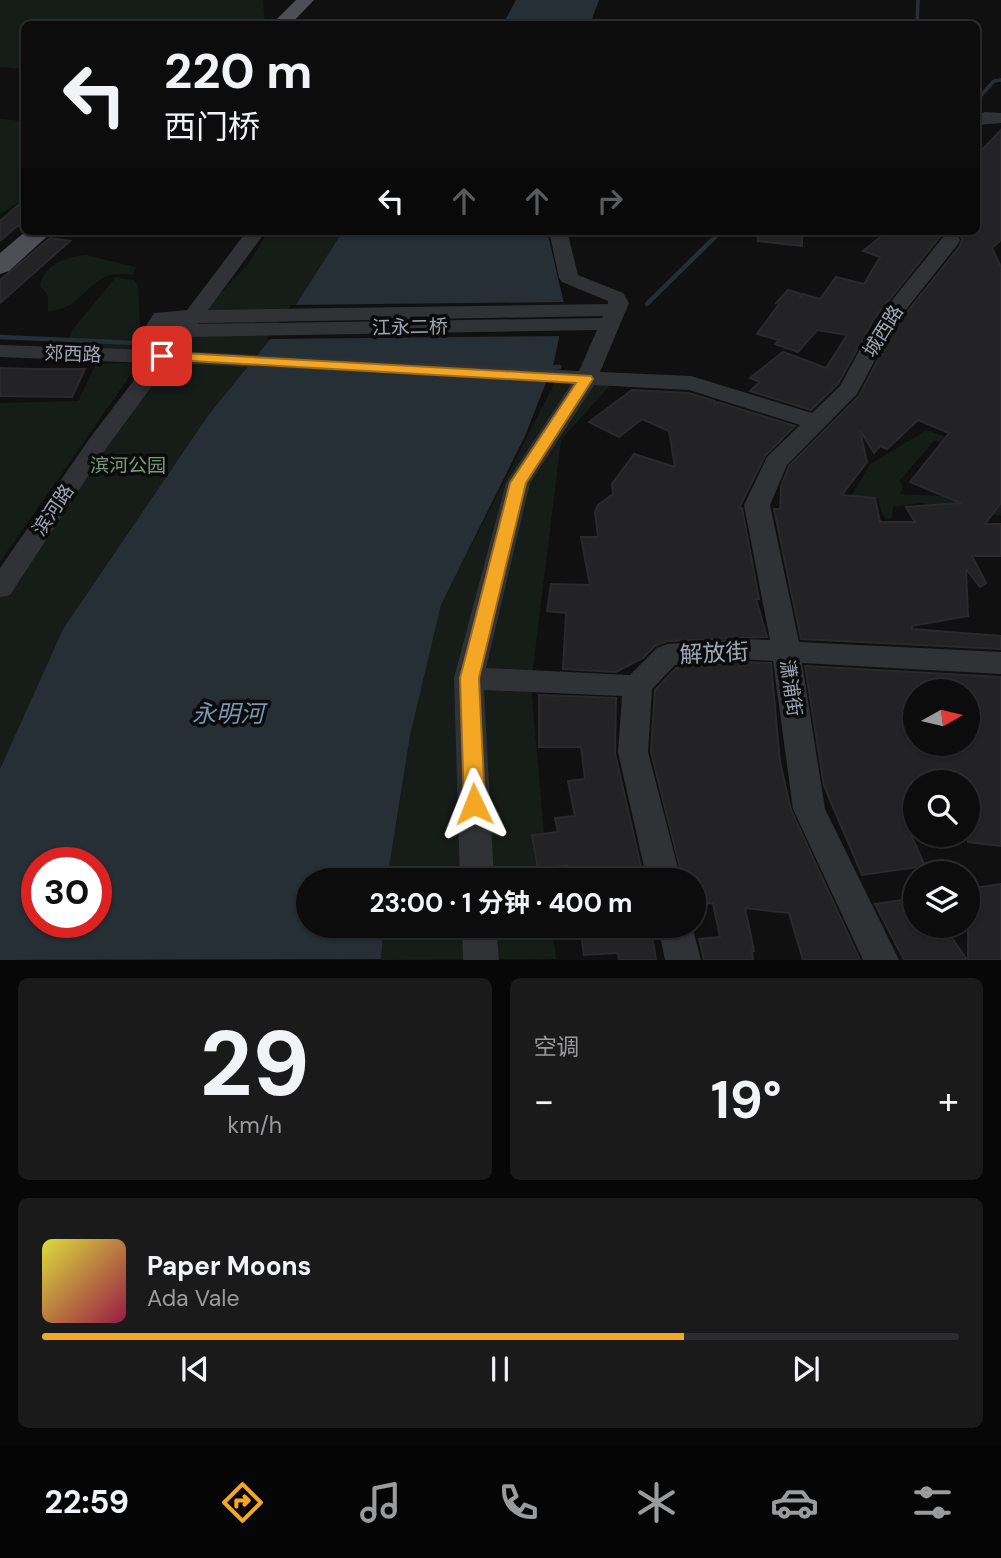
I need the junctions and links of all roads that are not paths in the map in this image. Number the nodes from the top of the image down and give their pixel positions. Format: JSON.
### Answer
{"nodes":[{"id":1,"x":306,"y":0,"type":"edge"},
{"id":2,"x":284,"y":21,"type":"edge"},
{"id":3,"x":1001,"y":118,"type":"edge"},
{"id":4,"x":980,"y":119,"type":"edge"},
{"id":5,"x":36,"y":235,"type":"edge"},
{"id":6,"x":254,"y":235,"type":"edge"},
{"id":7,"x":559,"y":235,"type":"edge"},
{"id":8,"x":935,"y":235,"type":"edge"},
{"id":9,"x":0,"y":266,"type":"edge"},
{"id":10,"x":613,"y":317,"type":"junction"},
{"id":11,"x":187,"y":323,"type":"junction"},
{"id":12,"x":0,"y":351,"type":"edge"},
{"id":13,"x":162,"y":356,"type":"junction"},
{"id":14,"x":586,"y":379,"type":"junction"},
{"id":15,"x":816,"y":422,"type":"junction"},
{"id":16,"x":0,"y":588,"type":"edge"},
{"id":17,"x":786,"y":652,"type":"junction"},
{"id":18,"x":1001,"y":663,"type":"edge"},
{"id":19,"x":469,"y":678,"type":"junction"},
{"id":20,"x":637,"y":686,"type":"junction"},
{"id":21,"x":477,"y":868,"type":"edge"},
{"id":22,"x":661,"y":868,"type":"edge"},
{"id":23,"x":480,"y":938,"type":"edge"},
{"id":24,"x":678,"y":938,"type":"edge"},
{"id":25,"x":481,"y":960,"type":"edge"},
{"id":26,"x":683,"y":960,"type":"edge"},
{"id":27,"x":881,"y":960,"type":"edge"}],
"edges":[{"from":1,"to":2,"type":"main road"},
{"from":3,"to":4,"type":"street"},
{"from":5,"to":9,"type":"main road"},
{"from":6,"to":11,"type":"street","name":"滨河路"},
{"from":7,"to":10,"type":"street"},
{"from":8,"to":15,"type":"street","name":"城西路"},
{"from":10,"to":11,"type":"street","name":"江永二桥"},
{"from":10,"to":14,"type":"street"},
{"from":11,"to":13,"type":"street","name":"滨河路"},
{"from":12,"to":13,"type":"street","name":"郊西路"},
{"from":13,"to":14,"type":"street","name":"郊西路"},
{"from":13,"to":16,"type":"street","name":"滨河路"},
{"from":14,"to":15,"type":"street","name":"郊西路"},
{"from":14,"to":19,"type":"street"},
{"from":15,"to":17,"type":"street","name":"潇浦街"},
{"from":17,"to":18,"type":"street","name":"解放街"},
{"from":17,"to":20,"type":"street","name":"解放街"},
{"from":17,"to":27,"type":"street","name":"潇浦街"},
{"from":19,"to":20,"type":"street"},
{"from":19,"to":21,"type":"street"},
{"from":20,"to":22,"type":"street"},
{"from":23,"to":25,"type":"street"},
{"from":24,"to":26,"type":"street"}]}
